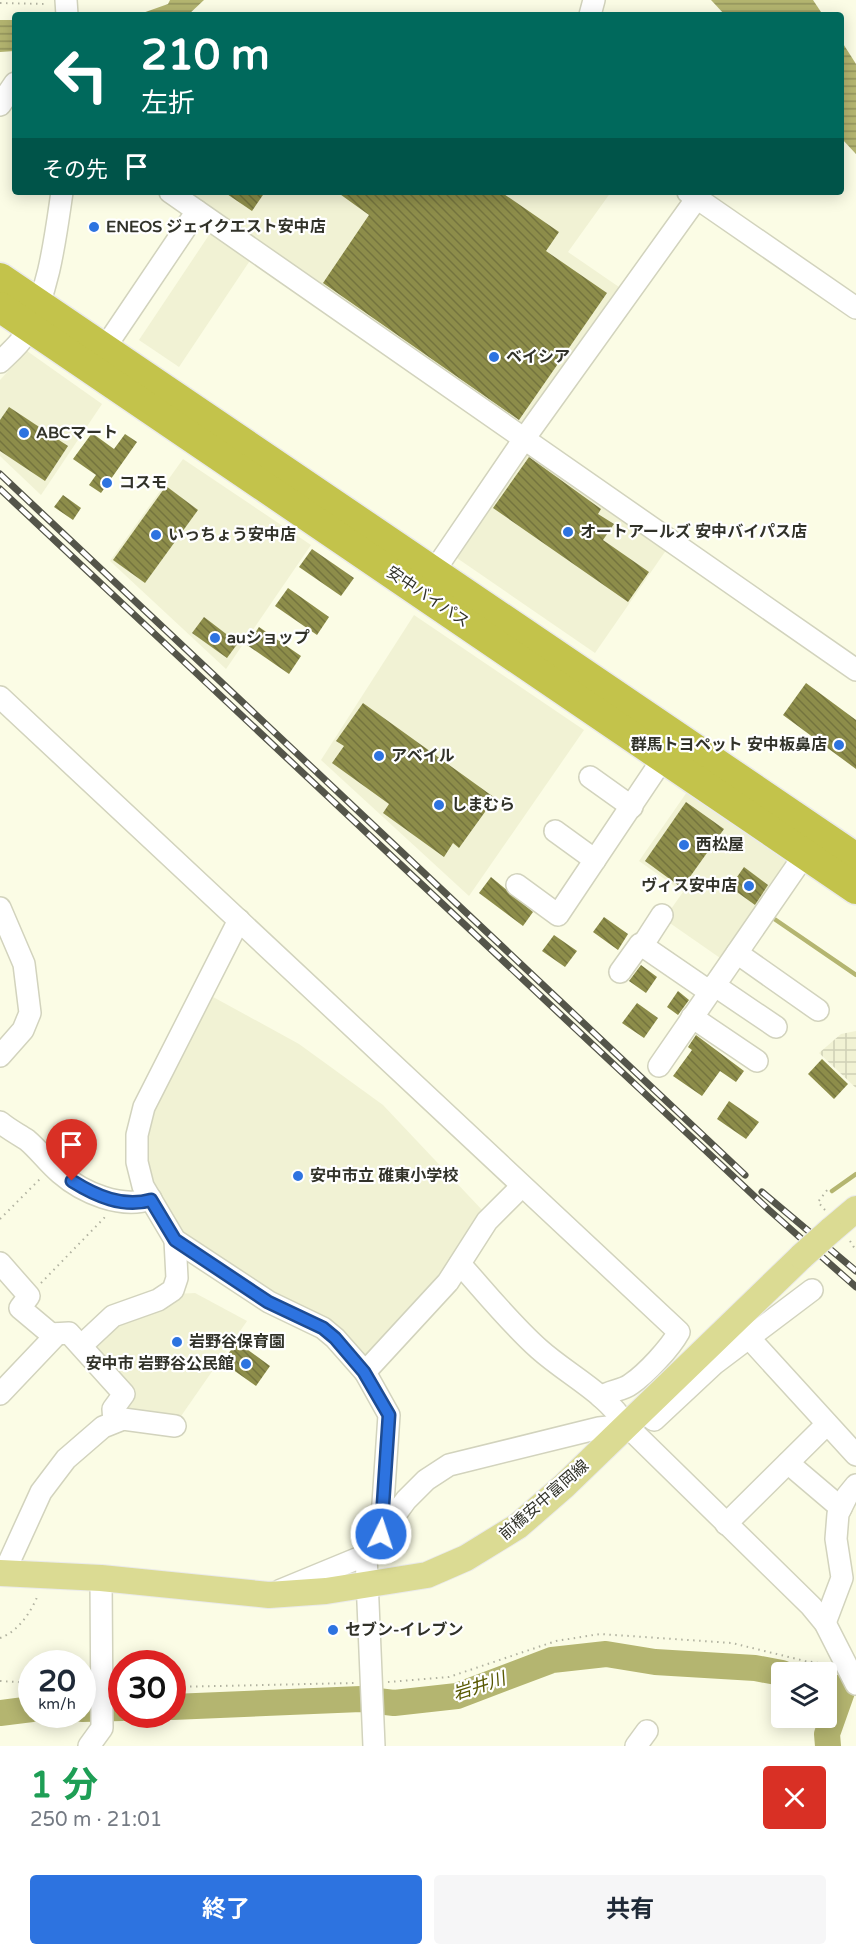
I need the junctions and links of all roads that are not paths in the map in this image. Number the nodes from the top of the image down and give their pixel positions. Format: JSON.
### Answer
{"nodes":[{"id":1,"x":12,"y":87,"type":"edge"},
{"id":2,"x":0,"y":105,"type":"edge"},
{"id":3,"x":62,"y":195,"type":"edge"},
{"id":4,"x":174,"y":195,"type":"edge"},
{"id":5,"x":692,"y":195,"type":"edge"},
{"id":6,"x":197,"y":211,"type":"junction"},
{"id":7,"x":0,"y":278,"type":"edge"},
{"id":8,"x":0,"y":307,"type":"edge"},
{"id":9,"x":856,"y":308,"type":"edge"},
{"id":10,"x":33,"y":315,"type":"junction"},
{"id":11,"x":104,"y":349,"type":"junction"},
{"id":12,"x":0,"y":362,"type":"edge"},
{"id":13,"x":524,"y":439,"type":"junction"},
{"id":14,"x":427,"y":582,"type":"junction"},
{"id":15,"x":856,"y":670,"type":"edge"},
{"id":16,"x":0,"y":698,"type":"edge"},
{"id":17,"x":670,"y":747,"type":"junction"},
{"id":18,"x":590,"y":777,"type":"dead end"},
{"id":19,"x":632,"y":807,"type":"junction"},
{"id":20,"x":555,"y":831,"type":"dead end"},
{"id":21,"x":807,"y":851,"type":"junction"},
{"id":22,"x":856,"y":858,"type":"edge"},
{"id":23,"x":595,"y":860,"type":"junction"},
{"id":24,"x":517,"y":885,"type":"dead end"},
{"id":25,"x":856,"y":889,"type":"edge"},
{"id":26,"x":856,"y":906,"type":"edge"},
{"id":27,"x":0,"y":908,"type":"edge"},
{"id":28,"x":662,"y":915,"type":"dead end"},
{"id":29,"x":238,"y":920,"type":"junction"},
{"id":30,"x":642,"y":946,"type":"junction"},
{"id":31,"x":737,"y":953,"type":"junction"},
{"id":32,"x":620,"y":972,"type":"dead end"},
{"id":33,"x":712,"y":988,"type":"junction"},
{"id":34,"x":818,"y":1010,"type":"dead end"},
{"id":35,"x":692,"y":1017,"type":"junction"},
{"id":36,"x":776,"y":1027,"type":"dead end"},
{"id":37,"x":0,"y":1056,"type":"edge"},
{"id":38,"x":757,"y":1061,"type":"dead end"},
{"id":39,"x":659,"y":1066,"type":"dead end"},
{"id":40,"x":0,"y":1122,"type":"edge"},
{"id":41,"x":522,"y":1186,"type":"junction"},
{"id":42,"x":151,"y":1200,"type":"junction"},
{"id":43,"x":856,"y":1209,"type":"edge"},
{"id":44,"x":175,"y":1240,"type":"junction"},
{"id":45,"x":0,"y":1263,"type":"edge"},
{"id":46,"x":460,"y":1264,"type":"junction"},
{"id":47,"x":812,"y":1290,"type":"dead end"},
{"id":48,"x":69,"y":1337,"type":"junction"},
{"id":49,"x":750,"y":1339,"type":"junction"},
{"id":50,"x":364,"y":1372,"type":"junction"},
{"id":51,"x":0,"y":1394,"type":"edge"},
{"id":52,"x":600,"y":1397,"type":"junction"},
{"id":53,"x":634,"y":1418,"type":"junction"},
{"id":54,"x":114,"y":1422,"type":"junction"},
{"id":55,"x":827,"y":1424,"type":"junction"},
{"id":56,"x":175,"y":1426,"type":"dead end"},
{"id":57,"x":856,"y":1455,"type":"edge"},
{"id":58,"x":788,"y":1463,"type":"junction"},
{"id":59,"x":856,"y":1485,"type":"edge"},
{"id":60,"x":841,"y":1508,"type":"junction"},
{"id":61,"x":726,"y":1524,"type":"junction"},
{"id":62,"x":381,"y":1534,"type":"junction"},
{"id":63,"x":366,"y":1555,"type":"junction"},
{"id":64,"x":2,"y":1573,"type":"edge"},
{"id":65,"x":849,"y":1575,"type":"edge"},
{"id":66,"x":101,"y":1578,"type":"junction"},
{"id":67,"x":369,"y":1586,"type":"junction"},
{"id":68,"x":269,"y":1595,"type":"junction"},
{"id":69,"x":825,"y":1623,"type":"junction"},
{"id":70,"x":852,"y":1670,"type":"edge"},
{"id":71,"x":89,"y":1746,"type":"edge"},
{"id":72,"x":374,"y":1746,"type":"edge"}],
"edges":[{"from":1,"to":2,"type":"street"},
{"from":3,"to":10,"type":"street"},
{"from":4,"to":6,"type":"street"},
{"from":5,"to":9,"type":"street"},
{"from":5,"to":13,"type":"street"},
{"from":6,"to":11,"type":"street"},
{"from":6,"to":13,"type":"street"},
{"from":7,"to":10,"type":"highway","name":"安中バイパス"},
{"from":8,"to":10,"type":"highway","name":"安中バイパス"},
{"from":10,"to":11,"type":"highway","name":"安中バイパス"},
{"from":10,"to":12,"type":"street"},
{"from":10,"to":14,"type":"highway","name":"安中バイパス"},
{"from":11,"to":14,"type":"highway","name":"安中バイパス"},
{"from":13,"to":14,"type":"street"},
{"from":13,"to":15,"type":"street"},
{"from":14,"to":17,"type":"highway","name":"安中バイパス"},
{"from":16,"to":29,"type":"street"},
{"from":17,"to":19,"type":"street"},
{"from":17,"to":21,"type":"highway","name":"安中バイパス"},
{"from":18,"to":19,"type":"street"},
{"from":19,"to":23,"type":"street"},
{"from":20,"to":23,"type":"street"},
{"from":21,"to":22,"type":"highway","name":"安中バイパス"},
{"from":21,"to":25,"type":"highway","name":"安中バイパス"},
{"from":21,"to":26,"type":"street"},
{"from":21,"to":31,"type":"street"},
{"from":23,"to":24,"type":"street"},
{"from":27,"to":37,"type":"street"},
{"from":28,"to":30,"type":"street"},
{"from":29,"to":41,"type":"street"},
{"from":29,"to":42,"type":"street"},
{"from":30,"to":32,"type":"street"},
{"from":30,"to":33,"type":"street"},
{"from":31,"to":33,"type":"street"},
{"from":31,"to":34,"type":"street"},
{"from":33,"to":35,"type":"street"},
{"from":33,"to":36,"type":"street"},
{"from":35,"to":38,"type":"street"},
{"from":35,"to":39,"type":"street"},
{"from":40,"to":42,"type":"street"},
{"from":41,"to":46,"type":"street"},
{"from":41,"to":52,"type":"street"},
{"from":42,"to":44,"type":"street"},
{"from":43,"to":53,"type":"main road","name":"前橋安中富岡線","bridge":true},
{"from":44,"to":48,"type":"street"},
{"from":44,"to":50,"type":"street"},
{"from":45,"to":48,"type":"street"},
{"from":46,"to":50,"type":"street"},
{"from":46,"to":52,"type":"street"},
{"from":47,"to":49,"type":"street"},
{"from":48,"to":51,"type":"street"},
{"from":48,"to":54,"type":"street"},
{"from":49,"to":53,"type":"street"},
{"from":49,"to":55,"type":"street"},
{"from":50,"to":62,"type":"street"},
{"from":52,"to":53,"type":"street"},
{"from":53,"to":61,"type":"street"},
{"from":53,"to":62,"type":"street"},
{"from":53,"to":67,"type":"main road","name":"前橋安中富岡線"},
{"from":54,"to":56,"type":"street"},
{"from":54,"to":64,"type":"street"},
{"from":55,"to":57,"type":"street"},
{"from":55,"to":58,"type":"street"},
{"from":58,"to":60,"type":"street"},
{"from":58,"to":61,"type":"street"},
{"from":59,"to":60,"type":"street"},
{"from":60,"to":65,"type":"street"},
{"from":61,"to":69,"type":"street"},
{"from":62,"to":63,"type":"street"},
{"from":63,"to":67,"type":"street"},
{"from":63,"to":68,"type":"street"},
{"from":64,"to":66,"type":"main road","name":"前橋安中富岡線"},
{"from":65,"to":69,"type":"street"},
{"from":66,"to":68,"type":"main road","name":"前橋安中富岡線"},
{"from":66,"to":71,"type":"street"},
{"from":67,"to":68,"type":"main road","name":"前橋安中富岡線"},
{"from":67,"to":72,"type":"street"},
{"from":69,"to":70,"type":"street"}]}
